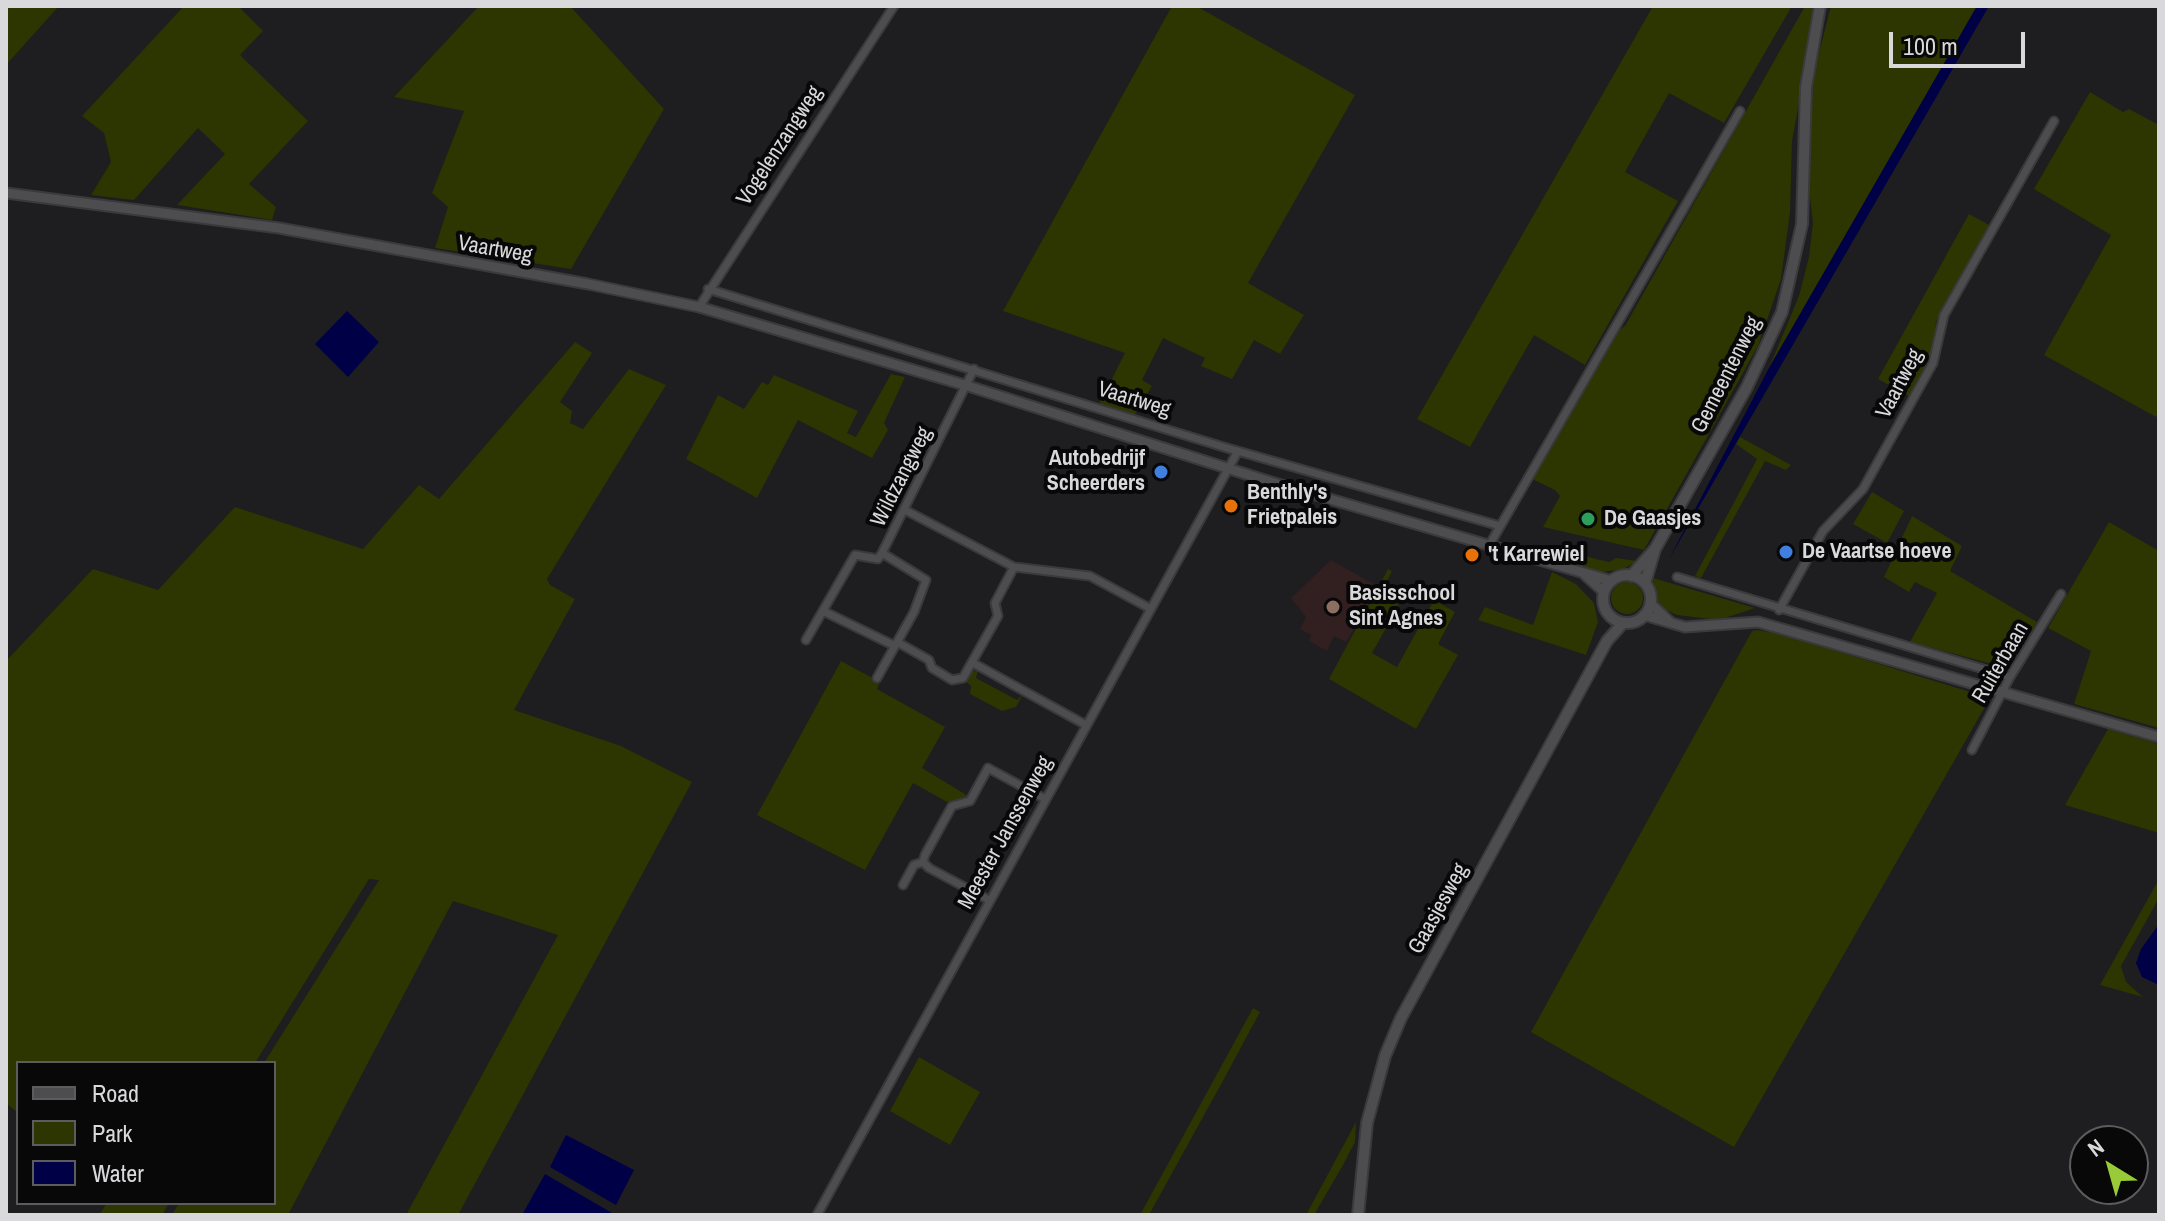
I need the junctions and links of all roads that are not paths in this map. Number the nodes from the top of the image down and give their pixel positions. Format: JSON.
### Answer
{"nodes":[{"id":1,"x":894,"y":6,"type":"edge"},
{"id":2,"x":1828,"y":6,"type":"edge"},
{"id":3,"x":1820,"y":12,"type":"edge"},
{"id":4,"x":1740,"y":111,"type":"dead end"},
{"id":5,"x":2054,"y":121,"type":"dead end"},
{"id":6,"x":6,"y":193,"type":"edge"},
{"id":7,"x":708,"y":289,"type":"junction"},
{"id":8,"x":699,"y":307,"type":"junction"},
{"id":9,"x":974,"y":369,"type":"junction"},
{"id":10,"x":968,"y":386,"type":"junction"},
{"id":11,"x":1238,"y":451,"type":"junction"},
{"id":12,"x":1229,"y":469,"type":"junction"},
{"id":13,"x":905,"y":510,"type":"junction"},
{"id":14,"x":1500,"y":526,"type":"junction"},
{"id":15,"x":1490,"y":544,"type":"junction"},
{"id":16,"x":1655,"y":549,"type":"junction"},
{"id":17,"x":882,"y":553,"type":"junction"},
{"id":18,"x":1014,"y":567,"type":"junction"},
{"id":19,"x":1585,"y":575,"type":"junction"},
{"id":20,"x":1631,"y":576,"type":"junction"},
{"id":21,"x":1677,"y":577,"type":"dead end"},
{"id":22,"x":1612,"y":581,"type":"junction"},
{"id":23,"x":1645,"y":583,"type":"junction"},
{"id":24,"x":1604,"y":592,"type":"junction"},
{"id":25,"x":2061,"y":594,"type":"dead end"},
{"id":26,"x":1650,"y":603,"type":"junction"},
{"id":27,"x":1151,"y":609,"type":"junction"},
{"id":28,"x":823,"y":611,"type":"junction"},
{"id":29,"x":1781,"y":611,"type":"junction"},
{"id":30,"x":1644,"y":615,"type":"junction"},
{"id":31,"x":1611,"y":616,"type":"junction"},
{"id":32,"x":1670,"y":622,"type":"junction"},
{"id":33,"x":1623,"y":623,"type":"junction"},
{"id":34,"x":1779,"y":627,"type":"junction"},
{"id":35,"x":806,"y":640,"type":"dead end"},
{"id":36,"x":1607,"y":641,"type":"junction"},
{"id":37,"x":896,"y":644,"type":"junction"},
{"id":38,"x":973,"y":663,"type":"junction"},
{"id":39,"x":2010,"y":677,"type":"junction"},
{"id":40,"x":877,"y":678,"type":"dead end"},
{"id":41,"x":2002,"y":692,"type":"junction"},
{"id":42,"x":1086,"y":725,"type":"junction"},
{"id":43,"x":2159,"y":737,"type":"edge"},
{"id":44,"x":1972,"y":750,"type":"dead end"},
{"id":45,"x":1045,"y":799,"type":"junction"},
{"id":46,"x":923,"y":862,"type":"junction"},
{"id":47,"x":903,"y":885,"type":"dead end"},
{"id":48,"x":989,"y":900,"type":"junction"},
{"id":49,"x":817,"y":1215,"type":"edge"},
{"id":50,"x":1358,"y":1215,"type":"edge"}],
"edges":[{"from":1,"to":7,"type":"street","name":"Vogelenzangweg"},
{"from":2,"to":3,"type":"main road","name":"Gemeentenweg"},
{"from":3,"to":16,"type":"main road","name":"Gemeentenweg"},
{"from":4,"to":14,"type":"street"},
{"from":5,"to":29,"type":"street","name":"Vaartweg"},
{"from":6,"to":8,"type":"street","name":"Vaartweg"},
{"from":7,"to":8,"type":"street","name":"Vogelenzangweg"},
{"from":7,"to":9,"type":"street","name":"Vaartweg"},
{"from":8,"to":10,"type":"street","name":"Vaartweg"},
{"from":9,"to":10,"type":"street"},
{"from":9,"to":11,"type":"street","name":"Vaartweg"},
{"from":10,"to":12,"type":"street","name":"Vaartweg"},
{"from":10,"to":13,"type":"street","name":"Wildzangweg"},
{"from":11,"to":12,"type":"street"},
{"from":11,"to":14,"type":"street","name":"Vaartweg"},
{"from":12,"to":15,"type":"street","name":"Vaartweg"},
{"from":12,"to":27,"type":"street","name":"Meester Janssenweg"},
{"from":13,"to":17,"type":"street","name":"Wildzangweg"},
{"from":13,"to":18,"type":"street"},
{"from":14,"to":15,"type":"street"},
{"from":15,"to":19,"type":"street","name":"Vaartweg"},
{"from":16,"to":20,"type":"main road","name":"Gemeentenweg"},
{"from":16,"to":23,"type":"main road","name":"Gemeentenweg"},
{"from":17,"to":28,"type":"street","name":"Wildzangweg"},
{"from":17,"to":37,"type":"street"},
{"from":18,"to":27,"type":"street"},
{"from":18,"to":38,"type":"street"},
{"from":19,"to":22,"type":"street","name":"Vaartweg"},
{"from":19,"to":24,"type":"street","name":"Vaartweg"},
{"from":20,"to":22,"type":"main road"},
{"from":20,"to":23,"type":"main road"},
{"from":21,"to":29,"type":"street"},
{"from":22,"to":24,"type":"main road"},
{"from":23,"to":26,"type":"main road"},
{"from":24,"to":31,"type":"main road"},
{"from":25,"to":39,"type":"street","name":"Ruiterbaan"},
{"from":26,"to":30,"type":"main road"},
{"from":26,"to":32,"type":"street"},
{"from":27,"to":42,"type":"street","name":"Meester Janssenweg"},
{"from":28,"to":35,"type":"street","name":"Wildzangweg"},
{"from":28,"to":37,"type":"street"},
{"from":29,"to":34,"type":"street","name":"Vaartweg"},
{"from":29,"to":39,"type":"street"},
{"from":30,"to":32,"type":"street"},
{"from":30,"to":33,"type":"main road"},
{"from":31,"to":33,"type":"main road"},
{"from":31,"to":36,"type":"main road","name":"Gaasjesweg"},
{"from":32,"to":34,"type":"street"},
{"from":33,"to":36,"type":"main road","name":"Gaasjesweg"},
{"from":34,"to":41,"type":"street"},
{"from":36,"to":50,"type":"main road","name":"Gaasjesweg"},
{"from":37,"to":38,"type":"street"},
{"from":37,"to":40,"type":"street"},
{"from":38,"to":42,"type":"street"},
{"from":39,"to":41,"type":"street","name":"Ruiterbaan"},
{"from":41,"to":43,"type":"street"},
{"from":41,"to":44,"type":"street","name":"Ruiterbaan"},
{"from":42,"to":45,"type":"street","name":"Meester Janssenweg"},
{"from":45,"to":46,"type":"street"},
{"from":45,"to":48,"type":"street","name":"Meester Janssenweg"},
{"from":46,"to":47,"type":"street"},
{"from":46,"to":48,"type":"street"},
{"from":48,"to":49,"type":"street","name":"Meester Janssenweg"}]}
